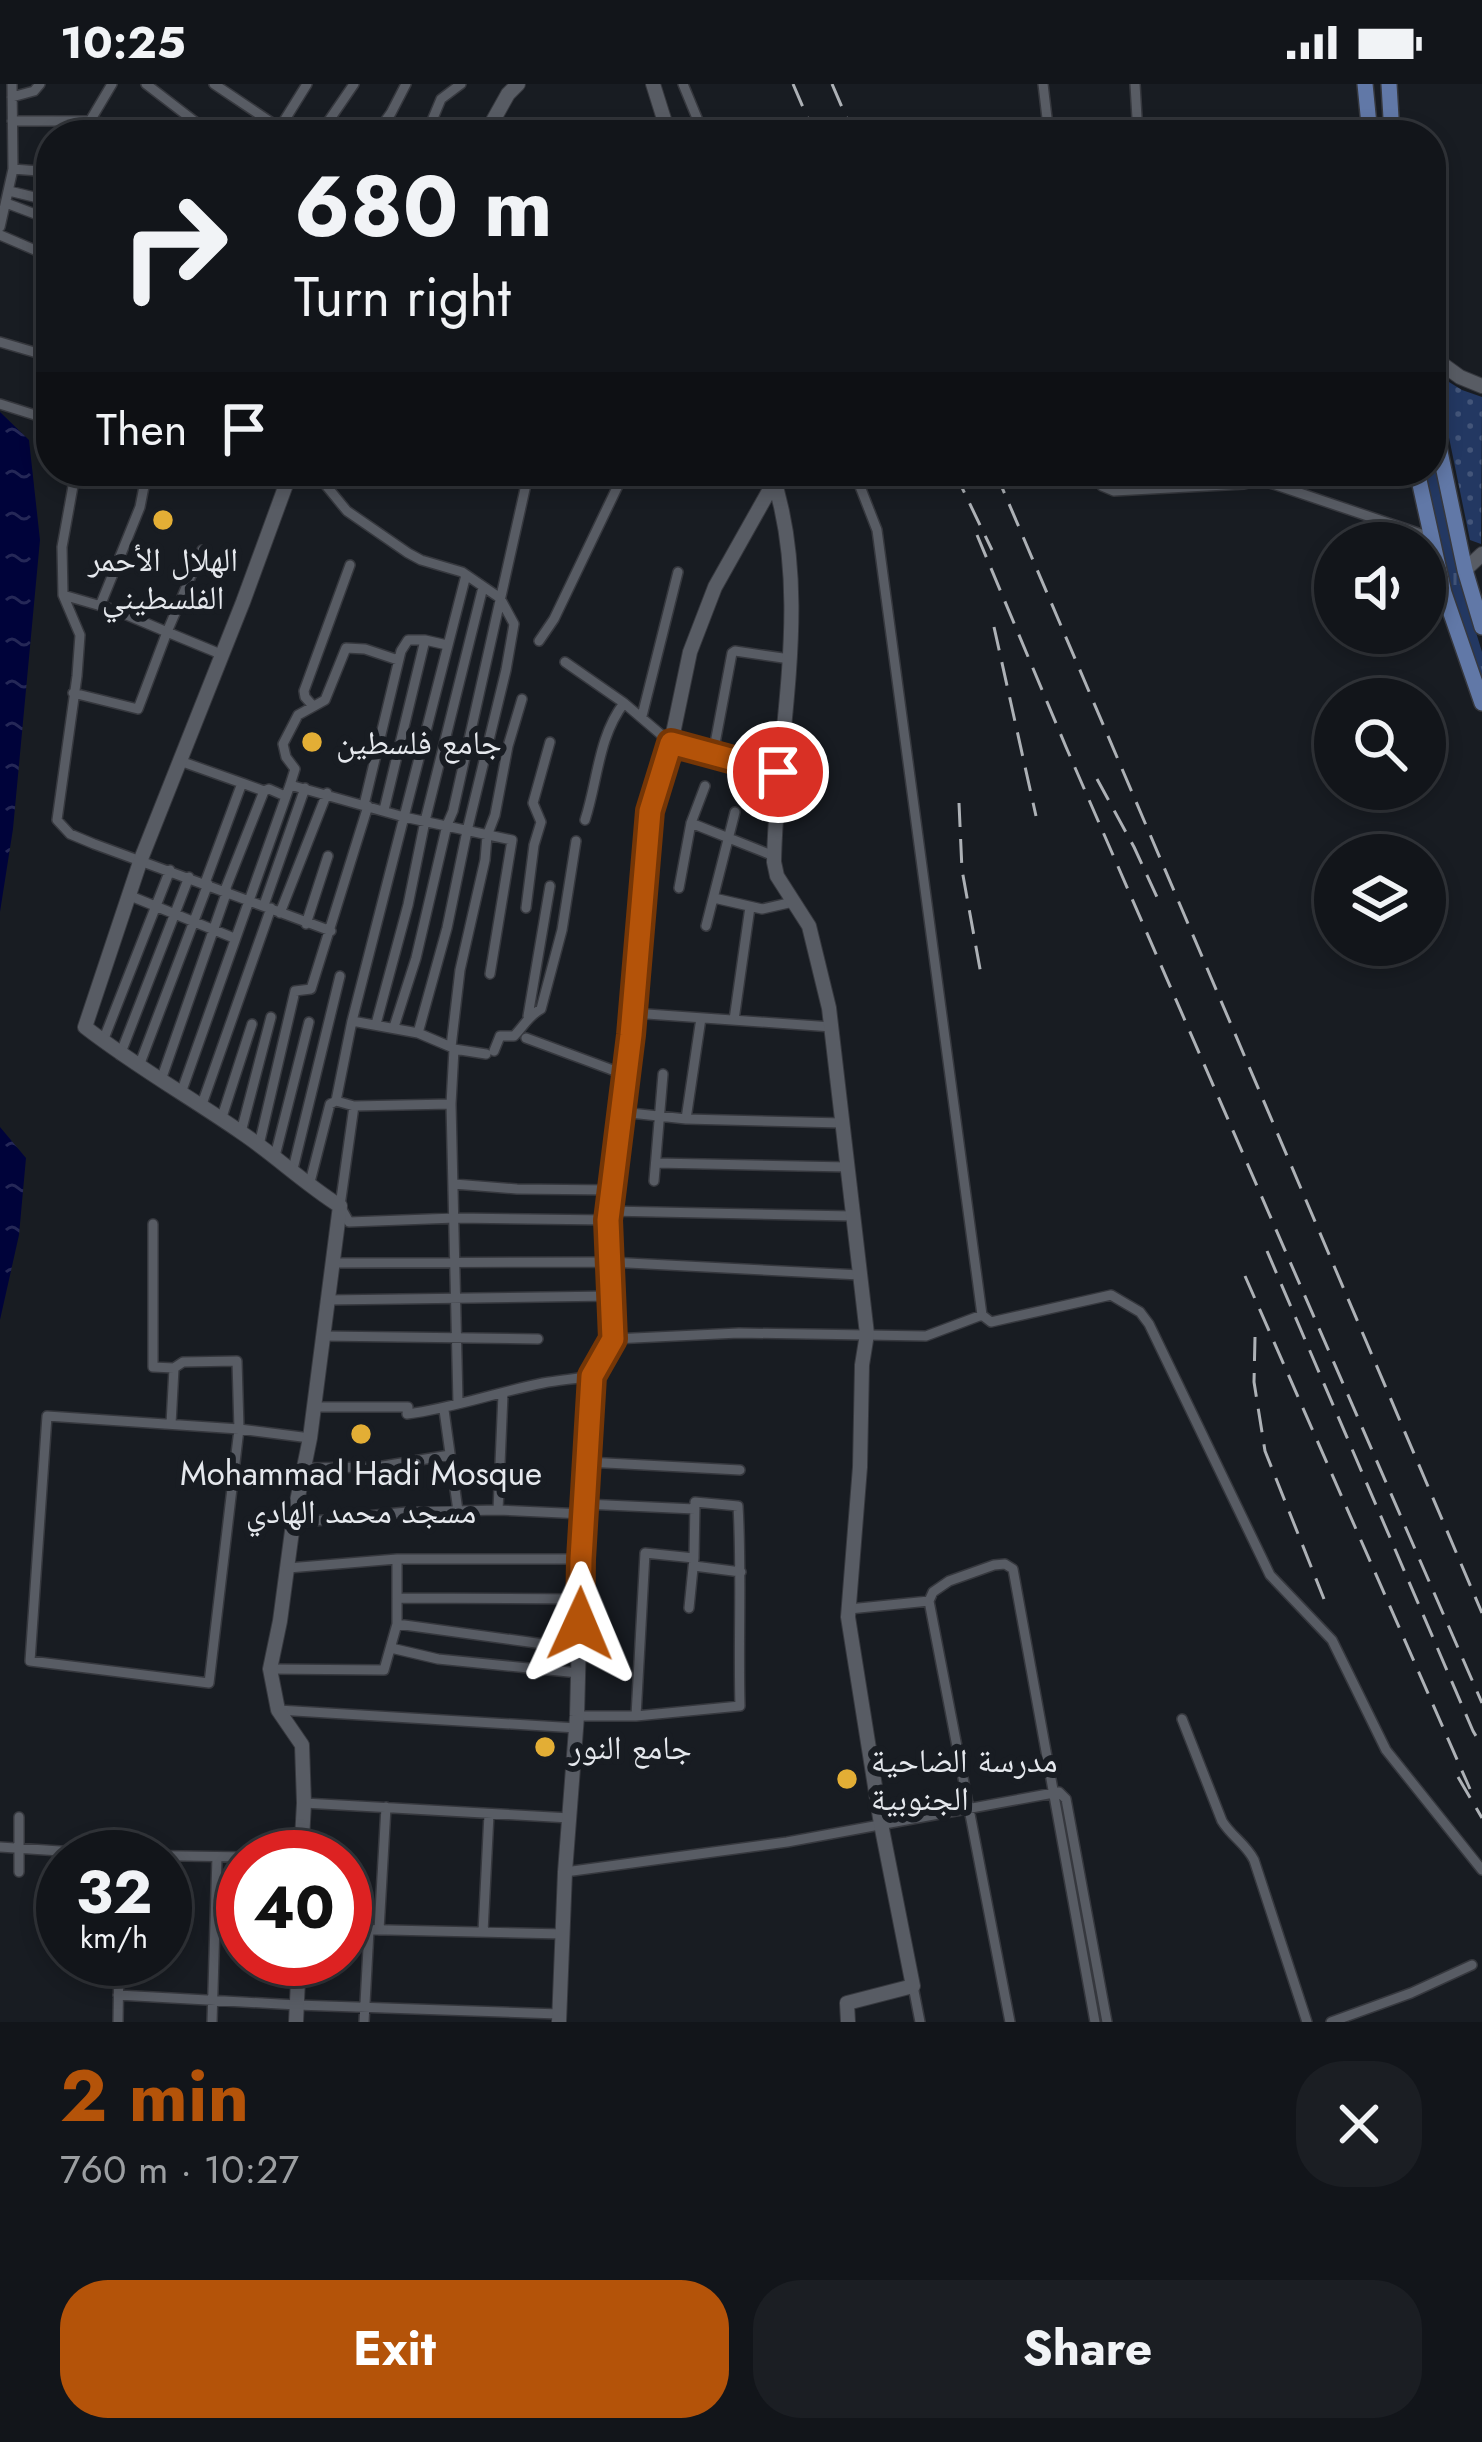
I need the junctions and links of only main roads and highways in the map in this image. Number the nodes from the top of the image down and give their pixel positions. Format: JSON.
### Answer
{"nodes":[{"id":1,"x":1365,"y":84,"type":"edge"},
{"id":2,"x":1388,"y":84,"type":"edge"},
{"id":3,"x":1368,"y":115,"type":"junction"},
{"id":4,"x":1391,"y":116,"type":"junction"},
{"id":5,"x":1368,"y":120,"type":"edge"},
{"id":6,"x":1391,"y":120,"type":"edge"},
{"id":7,"x":1446,"y":480,"type":"edge"},
{"id":8,"x":1420,"y":486,"type":"edge"},
{"id":9,"x":1482,"y":627,"type":"edge"},
{"id":10,"x":1482,"y":704,"type":"edge"}],
"edges":[{"from":1,"to":2,"type":"main road"},
{"from":1,"to":3,"type":"main road"},
{"from":2,"to":4,"type":"main road"},
{"from":3,"to":4,"type":"main road"},
{"from":3,"to":5,"type":"main road"},
{"from":4,"to":6,"type":"main road"},
{"from":7,"to":9,"type":"main road"},
{"from":8,"to":10,"type":"main road"}]}
